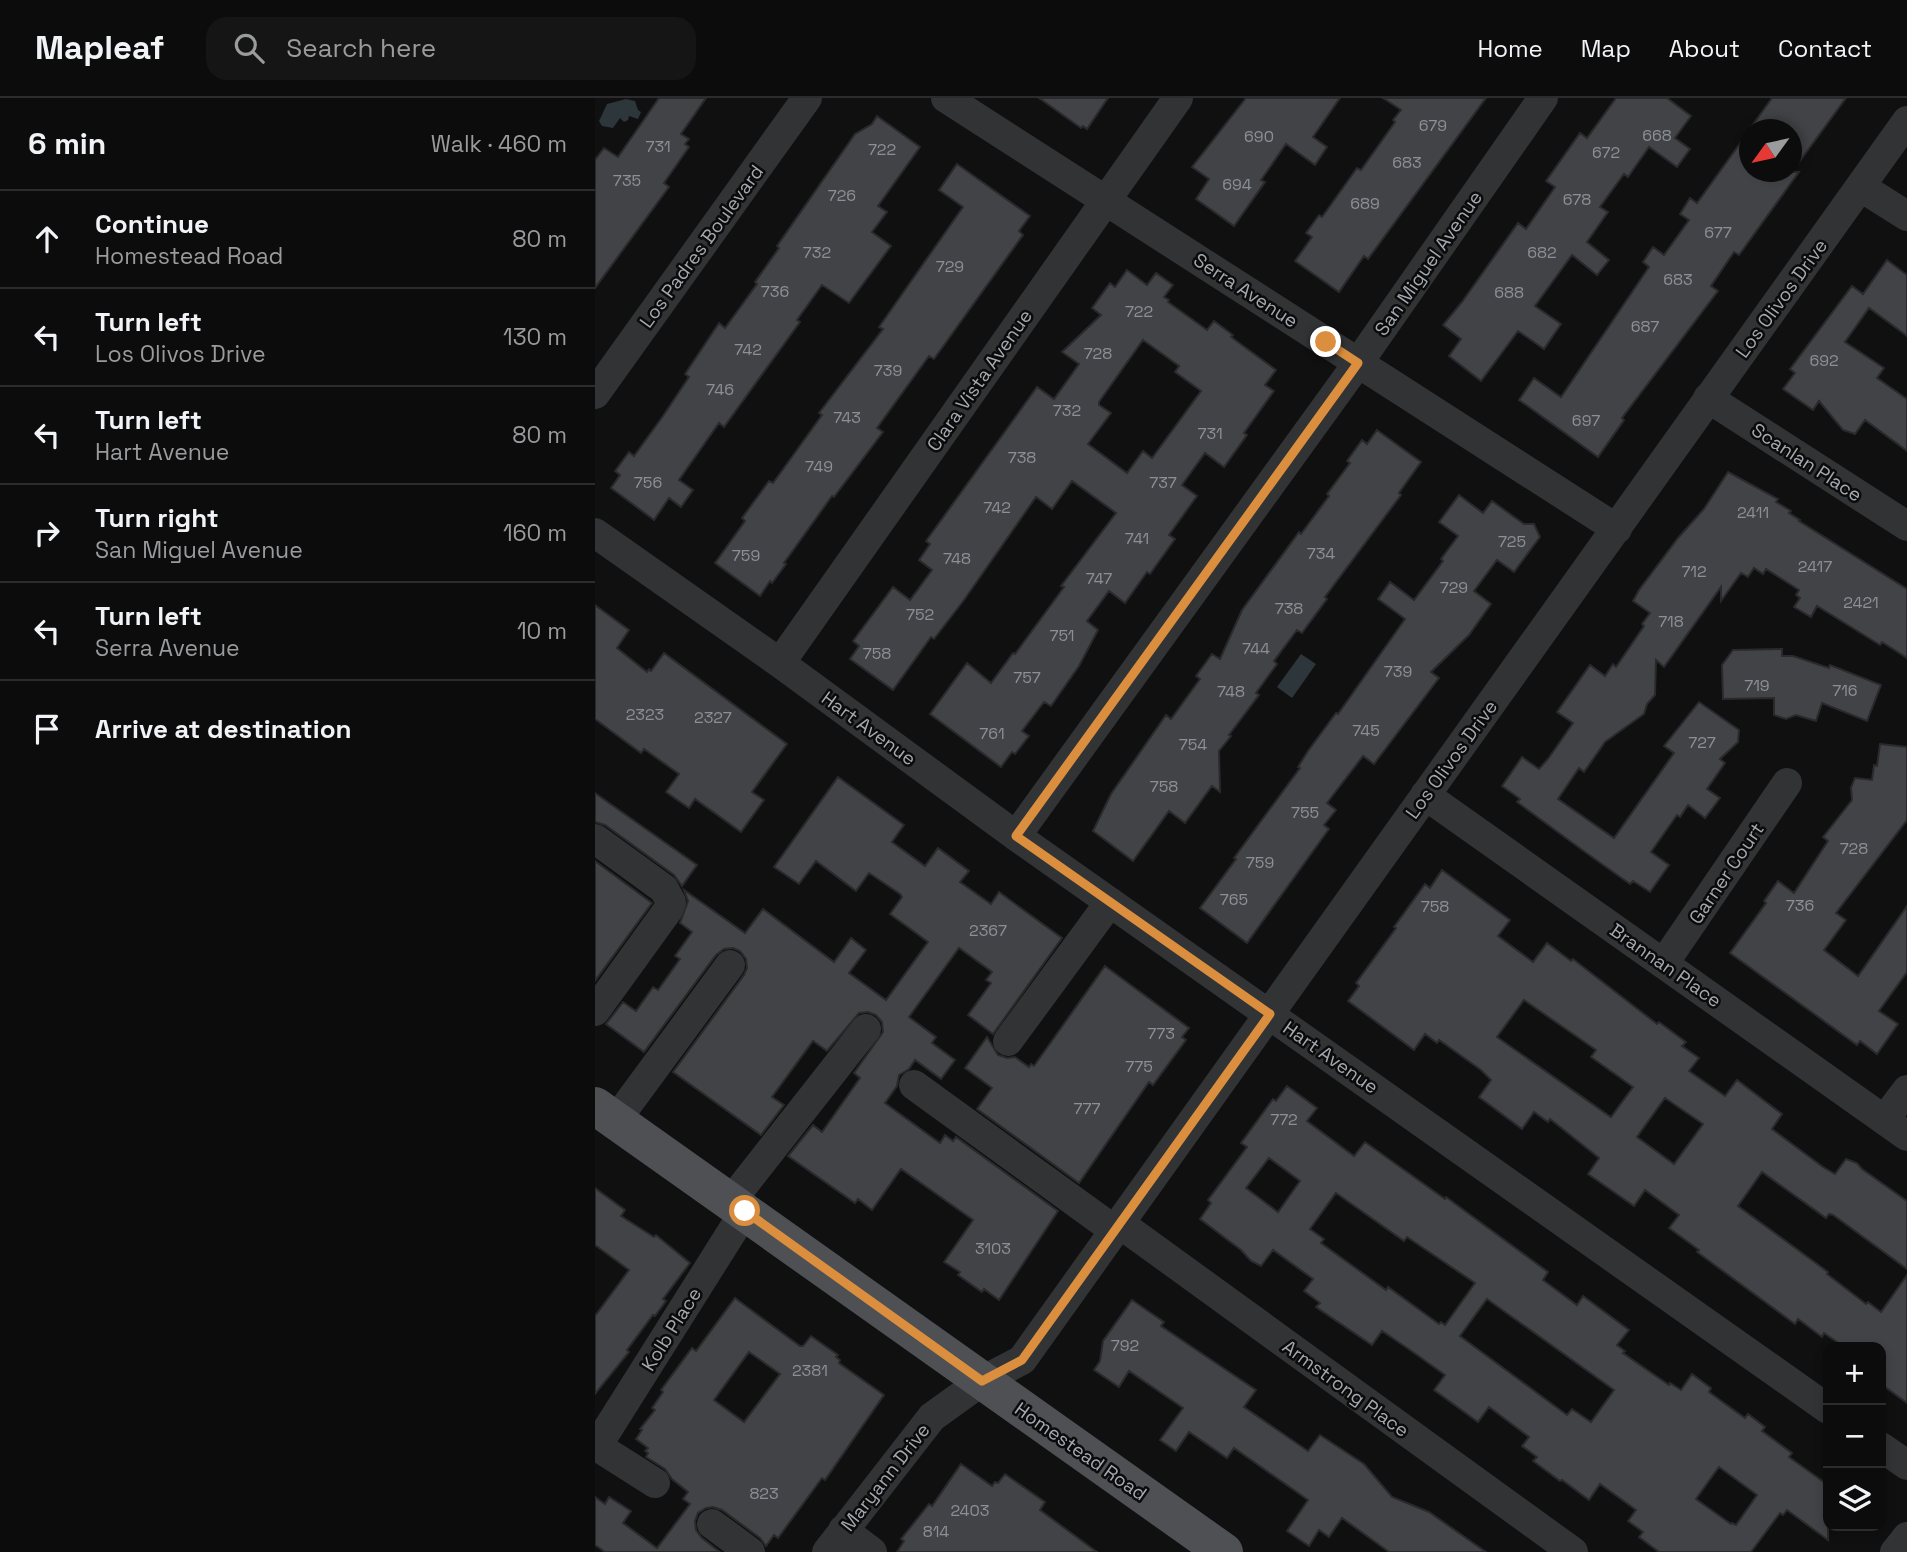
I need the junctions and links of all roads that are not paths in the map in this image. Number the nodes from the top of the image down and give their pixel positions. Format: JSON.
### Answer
{"nodes":[{"id":1,"x":807,"y":98,"type":"edge"},
{"id":2,"x":946,"y":98,"type":"edge"},
{"id":3,"x":1178,"y":98,"type":"edge"},
{"id":4,"x":1543,"y":98,"type":"edge"},
{"id":5,"x":1907,"y":121,"type":"edge"},
{"id":6,"x":1861,"y":187,"type":"junction"},
{"id":7,"x":1106,"y":199,"type":"junction"},
{"id":8,"x":1907,"y":216,"type":"edge"},
{"id":9,"x":1358,"y":363,"type":"junction"},
{"id":10,"x":595,"y":394,"type":"edge"},
{"id":11,"x":1708,"y":398,"type":"junction"},
{"id":12,"x":1907,"y":526,"type":"edge"},
{"id":13,"x":1617,"y":529,"type":"junction"},
{"id":14,"x":595,"y":533,"type":"edge"},
{"id":15,"x":780,"y":663,"type":"junction"},
{"id":16,"x":1787,"y":783,"type":"dead end"},
{"id":17,"x":1425,"y":795,"type":"junction"},
{"id":18,"x":1016,"y":836,"type":"junction"},
{"id":19,"x":595,"y":839,"type":"edge"},
{"id":20,"x":1110,"y":902,"type":"junction"},
{"id":21,"x":673,"y":925,"type":"dead end"},
{"id":22,"x":1664,"y":963,"type":"junction"},
{"id":23,"x":730,"y":965,"type":"dead end"},
{"id":24,"x":595,"y":1011,"type":"edge"},
{"id":25,"x":1270,"y":1014,"type":"junction"},
{"id":26,"x":595,"y":1029,"type":"edge"},
{"id":27,"x":866,"y":1029,"type":"dead end"},
{"id":28,"x":1008,"y":1041,"type":"dead end"},
{"id":29,"x":914,"y":1085,"type":"dead end"},
{"id":30,"x":1907,"y":1090,"type":"edge"},
{"id":31,"x":603,"y":1116,"type":"edge"},
{"id":32,"x":1896,"y":1127,"type":"edge"},
{"id":33,"x":738,"y":1206,"type":"junction"},
{"id":34,"x":1117,"y":1227,"type":"junction"},
{"id":35,"x":982,"y":1381,"type":"junction"},
{"id":36,"x":1823,"y":1405,"type":"edge"},
{"id":37,"x":596,"y":1445,"type":"edge"},
{"id":38,"x":1886,"y":1450,"type":"edge"},
{"id":39,"x":1907,"y":1465,"type":"edge"},
{"id":40,"x":655,"y":1483,"type":"dead end"},
{"id":41,"x":712,"y":1524,"type":"dead end"},
{"id":42,"x":1907,"y":1537,"type":"edge"},
{"id":43,"x":835,"y":1541,"type":"edge"},
{"id":44,"x":750,"y":1552,"type":"edge"},
{"id":45,"x":872,"y":1552,"type":"edge"},
{"id":46,"x":1224,"y":1552,"type":"edge"},
{"id":47,"x":1573,"y":1552,"type":"edge"},
{"id":48,"x":1895,"y":1552,"type":"edge"}],
"edges":[{"from":1,"to":10,"type":"street","name":"Los Padres Boulevard"},
{"from":2,"to":7,"type":"street","name":"Serra Avenue"},
{"from":3,"to":7,"type":"street","name":"Clara Vista Avenue"},
{"from":4,"to":9,"type":"street","name":"San Miguel Avenue"},
{"from":5,"to":6,"type":"street","name":"Los Olivos Drive"},
{"from":6,"to":8,"type":"street"},
{"from":6,"to":11,"type":"street","name":"Los Olivos Drive"},
{"from":7,"to":9,"type":"street","name":"Serra Avenue"},
{"from":7,"to":15,"type":"street","name":"Clara Vista Avenue"},
{"from":9,"to":13,"type":"street","name":"Serra Avenue"},
{"from":9,"to":18,"type":"street","name":"San Miguel Avenue"},
{"from":11,"to":12,"type":"street","name":"Scanlan Place"},
{"from":11,"to":13,"type":"street","name":"Los Olivos Drive"},
{"from":13,"to":17,"type":"street","name":"Los Olivos Drive"},
{"from":14,"to":15,"type":"street","name":"Hart Avenue"},
{"from":15,"to":18,"type":"street","name":"Hart Avenue"},
{"from":16,"to":22,"type":"street","name":"Garner Court"},
{"from":17,"to":22,"type":"street","name":"Brannan Place"},
{"from":17,"to":25,"type":"street","name":"Los Olivos Drive"},
{"from":18,"to":20,"type":"street","name":"Hart Avenue"},
{"from":19,"to":24,"type":"street"},
{"from":20,"to":25,"type":"street","name":"Hart Avenue"},
{"from":20,"to":28,"type":"street"},
{"from":21,"to":26,"type":"street"},
{"from":22,"to":32,"type":"street","name":"Brannan Place"},
{"from":23,"to":31,"type":"street"},
{"from":25,"to":34,"type":"street","name":"Los Olivos Drive"},
{"from":25,"to":36,"type":"street","name":"Hart Avenue"},
{"from":27,"to":33,"type":"street","name":"Kolb Place"},
{"from":29,"to":34,"type":"street","name":"Armstrong Place"},
{"from":30,"to":32,"type":"street"},
{"from":31,"to":33,"type":"main road","name":"Homestead Road"},
{"from":33,"to":35,"type":"main road","name":"Homestead Road"},
{"from":33,"to":37,"type":"street","name":"Kolb Place"},
{"from":34,"to":35,"type":"street","name":"Los Olivos Drive"},
{"from":34,"to":47,"type":"street","name":"Armstrong Place"},
{"from":35,"to":43,"type":"street","name":"Maryann Drive"},
{"from":35,"to":46,"type":"main road","name":"Homestead Road"},
{"from":37,"to":40,"type":"street"},
{"from":38,"to":39,"type":"street"},
{"from":41,"to":44,"type":"street"},
{"from":42,"to":48,"type":"street"},
{"from":43,"to":45,"type":"street"}]}
